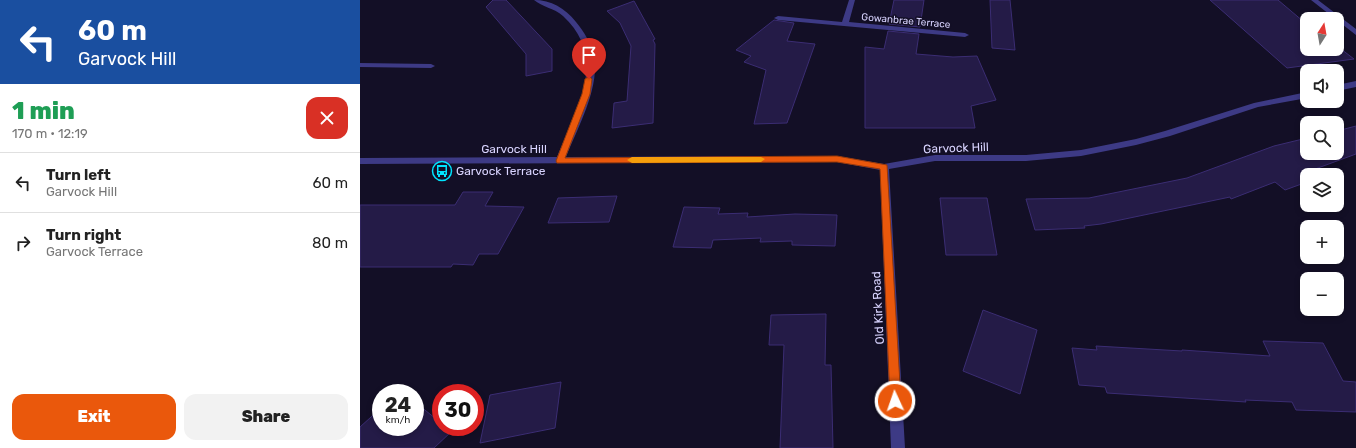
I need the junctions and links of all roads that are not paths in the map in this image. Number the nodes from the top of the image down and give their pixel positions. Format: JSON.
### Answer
{"nodes":[{"id":1,"x":537,"y":0,"type":"edge"},
{"id":2,"x":852,"y":0,"type":"edge"},
{"id":3,"x":1314,"y":0,"type":"edge"},
{"id":4,"x":778,"y":18,"type":"dead end"},
{"id":5,"x":845,"y":24,"type":"junction"},
{"id":6,"x":1356,"y":33,"type":"edge"},
{"id":7,"x":966,"y":35,"type":"dead end"},
{"id":8,"x":360,"y":65,"type":"edge"},
{"id":9,"x":431,"y":66,"type":"dead end"},
{"id":10,"x":1356,"y":84,"type":"edge"},
{"id":11,"x":1344,"y":87,"type":"edge"},
{"id":12,"x":1300,"y":96,"type":"edge"},
{"id":13,"x":360,"y":161,"type":"edge"},
{"id":14,"x":560,"y":161,"type":"junction"},
{"id":15,"x":884,"y":167,"type":"junction"},
{"id":16,"x":898,"y":448,"type":"edge"}],
"edges":[{"from":1,"to":14,"type":"street"},
{"from":2,"to":5,"type":"street","name":"Gowanbrae Terrace"},
{"from":3,"to":6,"type":"street"},
{"from":4,"to":5,"type":"street","name":"Gowanbrae Terrace"},
{"from":5,"to":7,"type":"street","name":"Gowanbrae Terrace"},
{"from":8,"to":9,"type":"street"},
{"from":10,"to":11,"type":"street"},
{"from":12,"to":15,"type":"street","name":"Garvock Hill"},
{"from":13,"to":14,"type":"street","name":"Garvock Hill"},
{"from":14,"to":15,"type":"street","name":"Garvock Hill"},
{"from":15,"to":16,"type":"street","name":"Old Kirk Road"}]}
